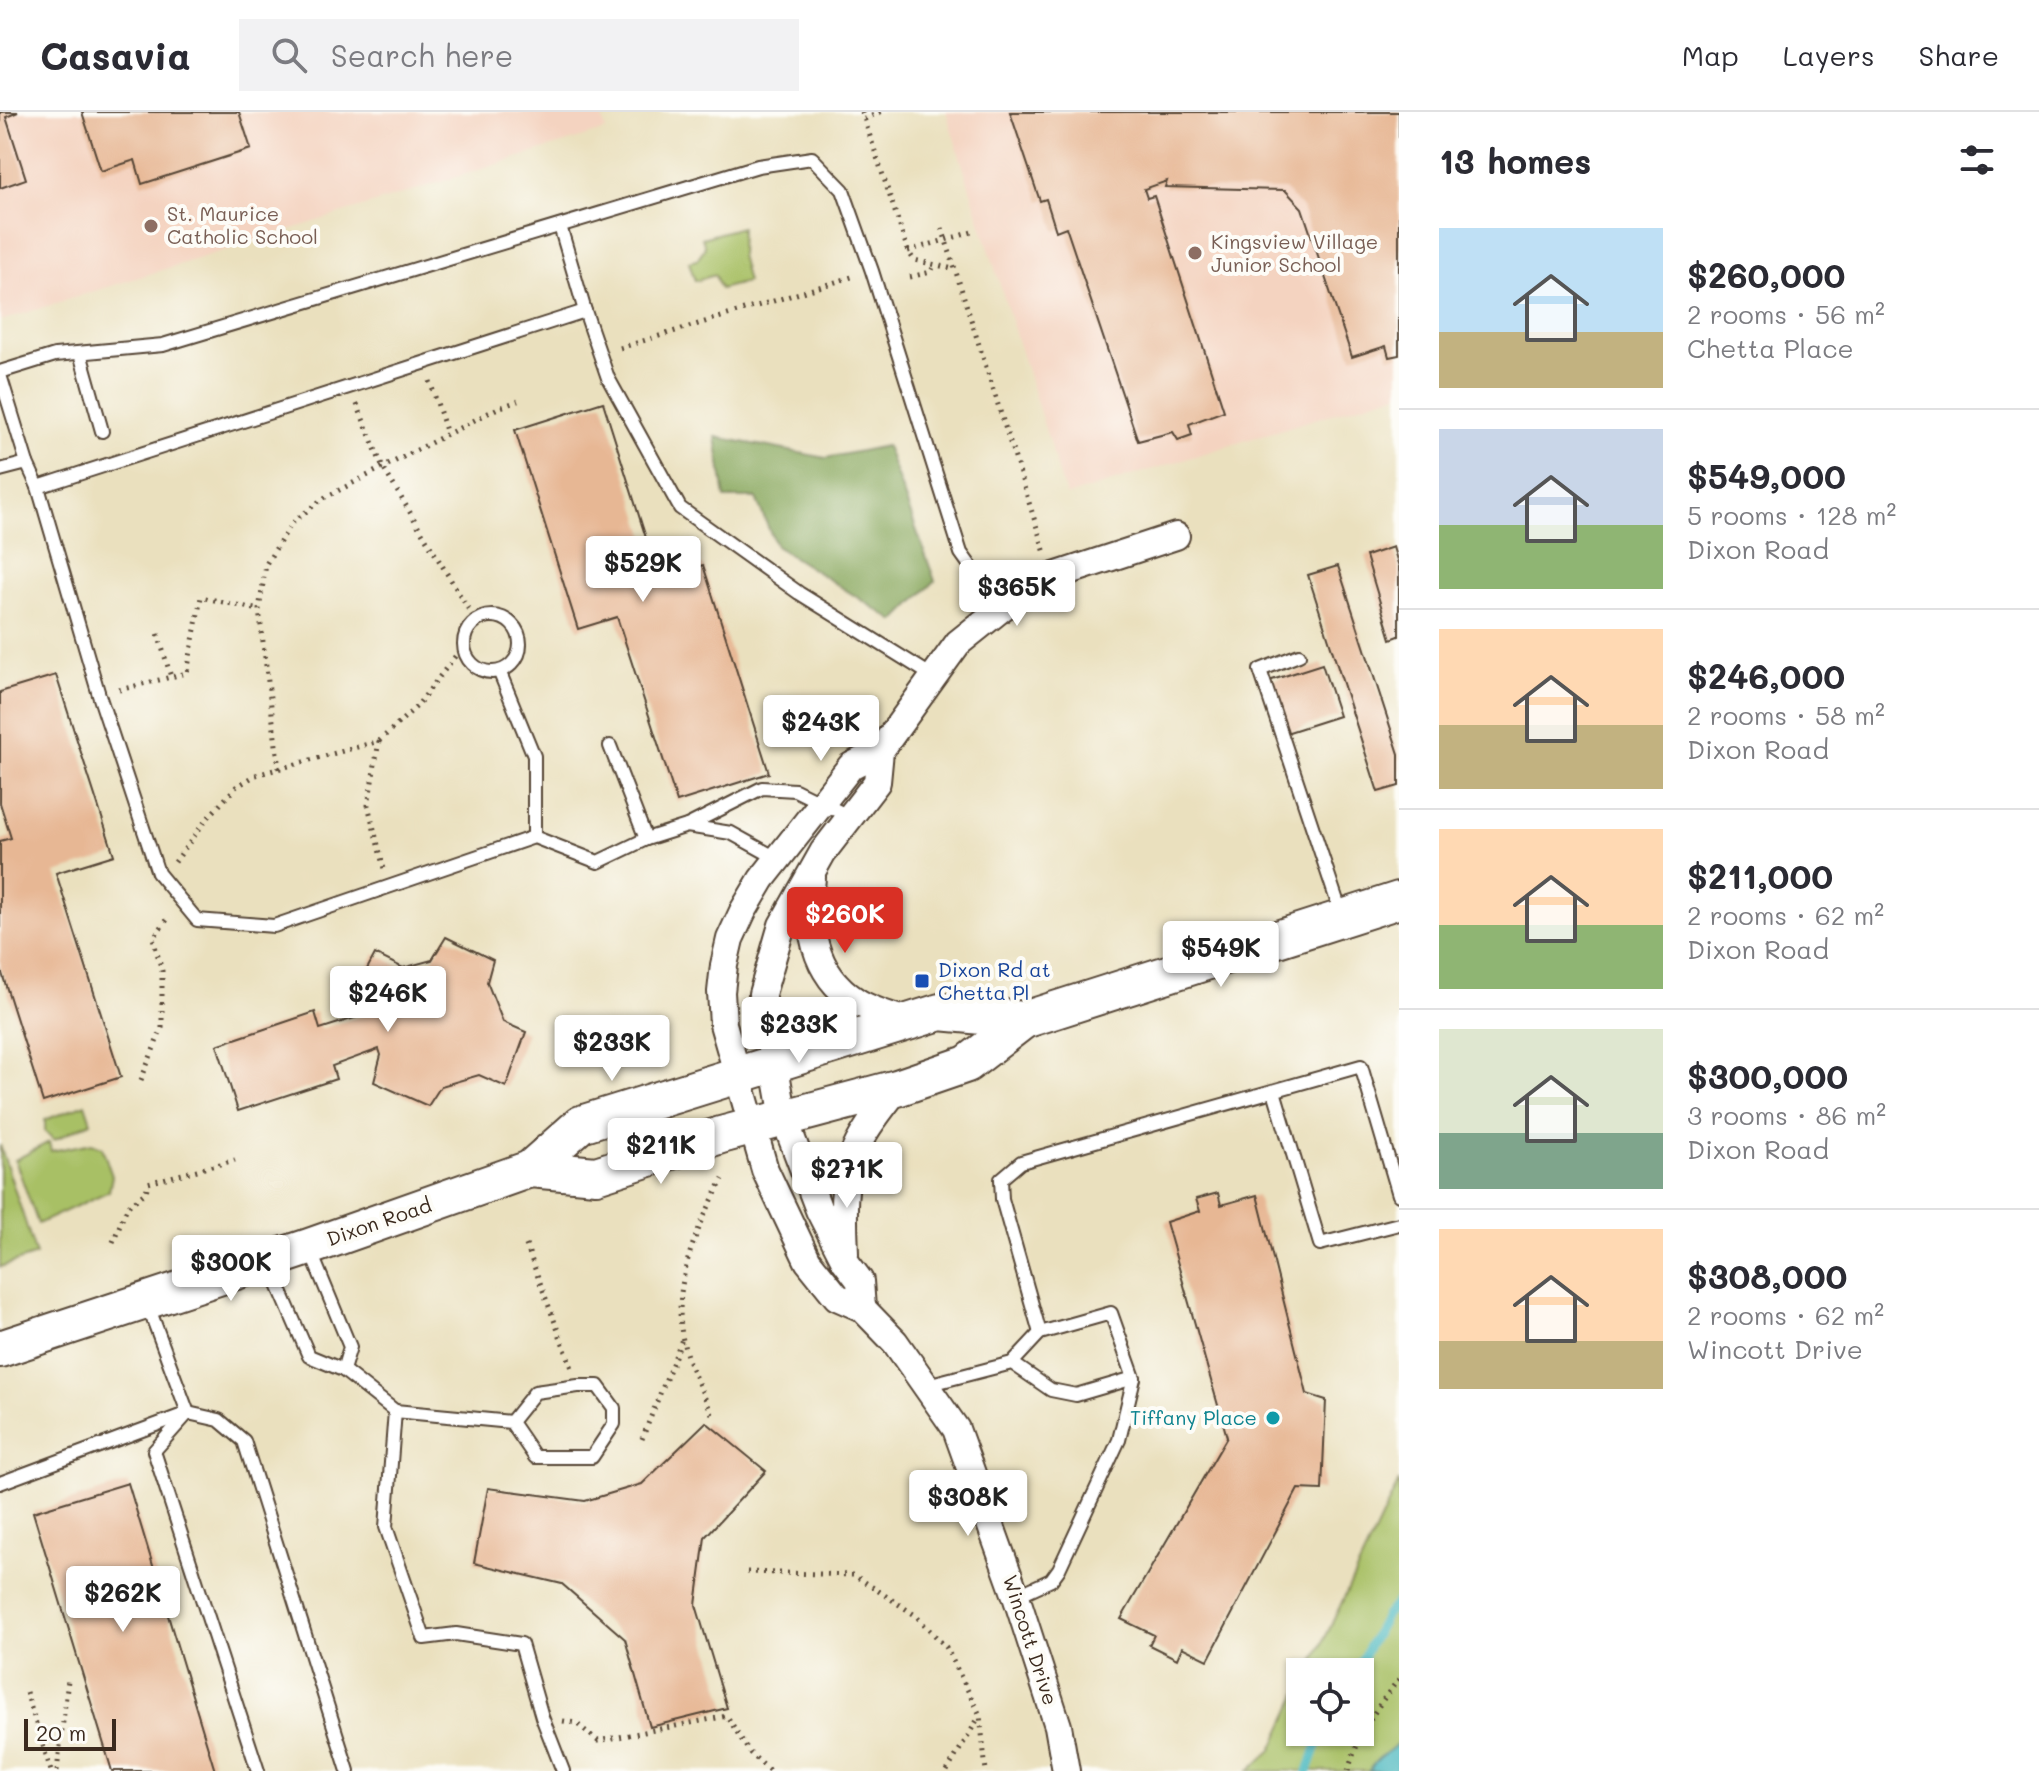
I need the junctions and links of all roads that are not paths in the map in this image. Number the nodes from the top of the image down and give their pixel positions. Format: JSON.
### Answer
{"nodes":[{"id":1,"x":560,"y":226,"type":"junction"},
{"id":2,"x":585,"y":311,"type":"junction"},
{"id":3,"x":80,"y":353,"type":"junction"},
{"id":4,"x":0,"y":374,"type":"edge"},
{"id":5,"x":102,"y":431,"type":"dead end"},
{"id":6,"x":27,"y":463,"type":"junction"},
{"id":7,"x":0,"y":470,"type":"edge"},
{"id":8,"x":38,"y":487,"type":"junction"},
{"id":9,"x":1176,"y":536,"type":"dead end"},
{"id":10,"x":1001,"y":609,"type":"junction"},
{"id":11,"x":1299,"y":655,"type":"dead end"},
{"id":12,"x":500,"y":673,"type":"junction"},
{"id":13,"x":934,"y":677,"type":"junction"},
{"id":14,"x":610,"y":746,"type":"dead end"},
{"id":15,"x":880,"y":751,"type":"junction"},
{"id":16,"x":822,"y":803,"type":"junction"},
{"id":17,"x":850,"y":817,"type":"junction"},
{"id":18,"x":687,"y":826,"type":"junction"},
{"id":19,"x":534,"y":837,"type":"junction"},
{"id":20,"x":646,"y":839,"type":"junction"},
{"id":21,"x":778,"y":859,"type":"junction"},
{"id":22,"x":812,"y":868,"type":"junction"},
{"id":23,"x":1399,"y":900,"type":"edge"},
{"id":24,"x":1343,"y":918,"type":"junction"},
{"id":25,"x":1024,"y":1020,"type":"junction"},
{"id":26,"x":909,"y":1022,"type":"junction"},
{"id":27,"x":773,"y":1064,"type":"junction"},
{"id":28,"x":737,"y":1076,"type":"junction"},
{"id":29,"x":897,"y":1088,"type":"junction"},
{"id":30,"x":1274,"y":1091,"type":"junction"},
{"id":31,"x":768,"y":1122,"type":"junction"},
{"id":32,"x":530,"y":1169,"type":"junction"},
{"id":33,"x":1399,"y":1195,"type":"edge"},
{"id":34,"x":1399,"y":1224,"type":"edge"},
{"id":35,"x":309,"y":1247,"type":"junction"},
{"id":36,"x":267,"y":1260,"type":"junction"},
{"id":37,"x":845,"y":1261,"type":"junction"},
{"id":38,"x":146,"y":1300,"type":"junction"},
{"id":39,"x":862,"y":1308,"type":"junction"},
{"id":40,"x":1040,"y":1333,"type":"junction"},
{"id":41,"x":0,"y":1349,"type":"edge"},
{"id":42,"x":1012,"y":1363,"type":"junction"},
{"id":43,"x":343,"y":1370,"type":"junction"},
{"id":44,"x":1134,"y":1378,"type":"junction"},
{"id":45,"x":927,"y":1385,"type":"junction"},
{"id":46,"x":395,"y":1411,"type":"junction"},
{"id":47,"x":188,"y":1413,"type":"junction"},
{"id":48,"x":511,"y":1422,"type":"junction"},
{"id":49,"x":0,"y":1483,"type":"edge"},
{"id":50,"x":1016,"y":1596,"type":"junction"},
{"id":51,"x":258,"y":1771,"type":"edge"},
{"id":52,"x":348,"y":1771,"type":"edge"},
{"id":53,"x":563,"y":1771,"type":"edge"},
{"id":54,"x":1066,"y":1771,"type":"edge"}],
"edges":[{"from":1,"to":2,"type":"lane"},
{"from":1,"to":3,"type":"lane"},
{"from":1,"to":10,"type":"lane"},
{"from":2,"to":8,"type":"lane"},
{"from":2,"to":13,"type":"lane"},
{"from":3,"to":4,"type":"lane"},
{"from":3,"to":5,"type":"lane"},
{"from":4,"to":6,"type":"lane"},
{"from":6,"to":7,"type":"lane"},
{"from":6,"to":8,"type":"lane"},
{"from":8,"to":19,"type":"lane"},
{"from":9,"to":10,"type":"street"},
{"from":10,"to":13,"type":"street"},
{"from":11,"to":24,"type":"lane"},
{"from":12,"to":12,"type":"lane"},
{"from":12,"to":19,"type":"lane"},
{"from":13,"to":15,"type":"street"},
{"from":14,"to":20,"type":"lane"},
{"from":15,"to":16,"type":"street"},
{"from":15,"to":17,"type":"street"},
{"from":16,"to":17,"type":"lane"},
{"from":16,"to":18,"type":"lane"},
{"from":16,"to":21,"type":"street"},
{"from":17,"to":22,"type":"street"},
{"from":18,"to":20,"type":"lane"},
{"from":18,"to":21,"type":"lane"},
{"from":19,"to":20,"type":"lane"},
{"from":21,"to":28,"type":"street"},
{"from":22,"to":26,"type":"street"},
{"from":22,"to":27,"type":"street"},
{"from":23,"to":24,"type":"main road","name":"Dixon Road"},
{"from":24,"to":25,"type":"main road","name":"Dixon Road"},
{"from":25,"to":26,"type":"main road","name":"Dixon Road"},
{"from":25,"to":29,"type":"main road","name":"Dixon Road"},
{"from":26,"to":27,"type":"main road","name":"Dixon Road"},
{"from":27,"to":28,"type":"main road","name":"Dixon Road"},
{"from":27,"to":31,"type":"street"},
{"from":28,"to":31,"type":"street"},
{"from":28,"to":32,"type":"main road","name":"Dixon Road"},
{"from":29,"to":31,"type":"main road","name":"Dixon Road"},
{"from":29,"to":37,"type":"street"},
{"from":30,"to":33,"type":"lane"},
{"from":30,"to":34,"type":"lane"},
{"from":30,"to":40,"type":"lane"},
{"from":31,"to":32,"type":"main road","name":"Dixon Road"},
{"from":31,"to":37,"type":"street","name":"Wincott Drive"},
{"from":31,"to":39,"type":"street","name":"Wincott Drive"},
{"from":32,"to":35,"type":"main road","name":"Dixon Road"},
{"from":35,"to":36,"type":"main road","name":"Dixon Road"},
{"from":35,"to":43,"type":"lane"},
{"from":36,"to":38,"type":"main road","name":"Dixon Road"},
{"from":36,"to":43,"type":"lane"},
{"from":37,"to":39,"type":"street","name":"Wincott Drive"},
{"from":38,"to":41,"type":"main road","name":"Dixon Road"},
{"from":38,"to":47,"type":"lane"},
{"from":39,"to":45,"type":"street","name":"Wincott Drive"},
{"from":40,"to":42,"type":"lane"},
{"from":40,"to":44,"type":"lane"},
{"from":42,"to":44,"type":"lane"},
{"from":42,"to":45,"type":"lane"},
{"from":43,"to":46,"type":"lane"},
{"from":44,"to":50,"type":"lane"},
{"from":45,"to":50,"type":"street","name":"Wincott Drive"},
{"from":46,"to":48,"type":"lane"},
{"from":46,"to":53,"type":"lane"},
{"from":47,"to":49,"type":"lane"},
{"from":47,"to":51,"type":"lane"},
{"from":47,"to":52,"type":"lane"},
{"from":48,"to":48,"type":"lane"},
{"from":50,"to":54,"type":"street","name":"Wincott Drive"}]}
